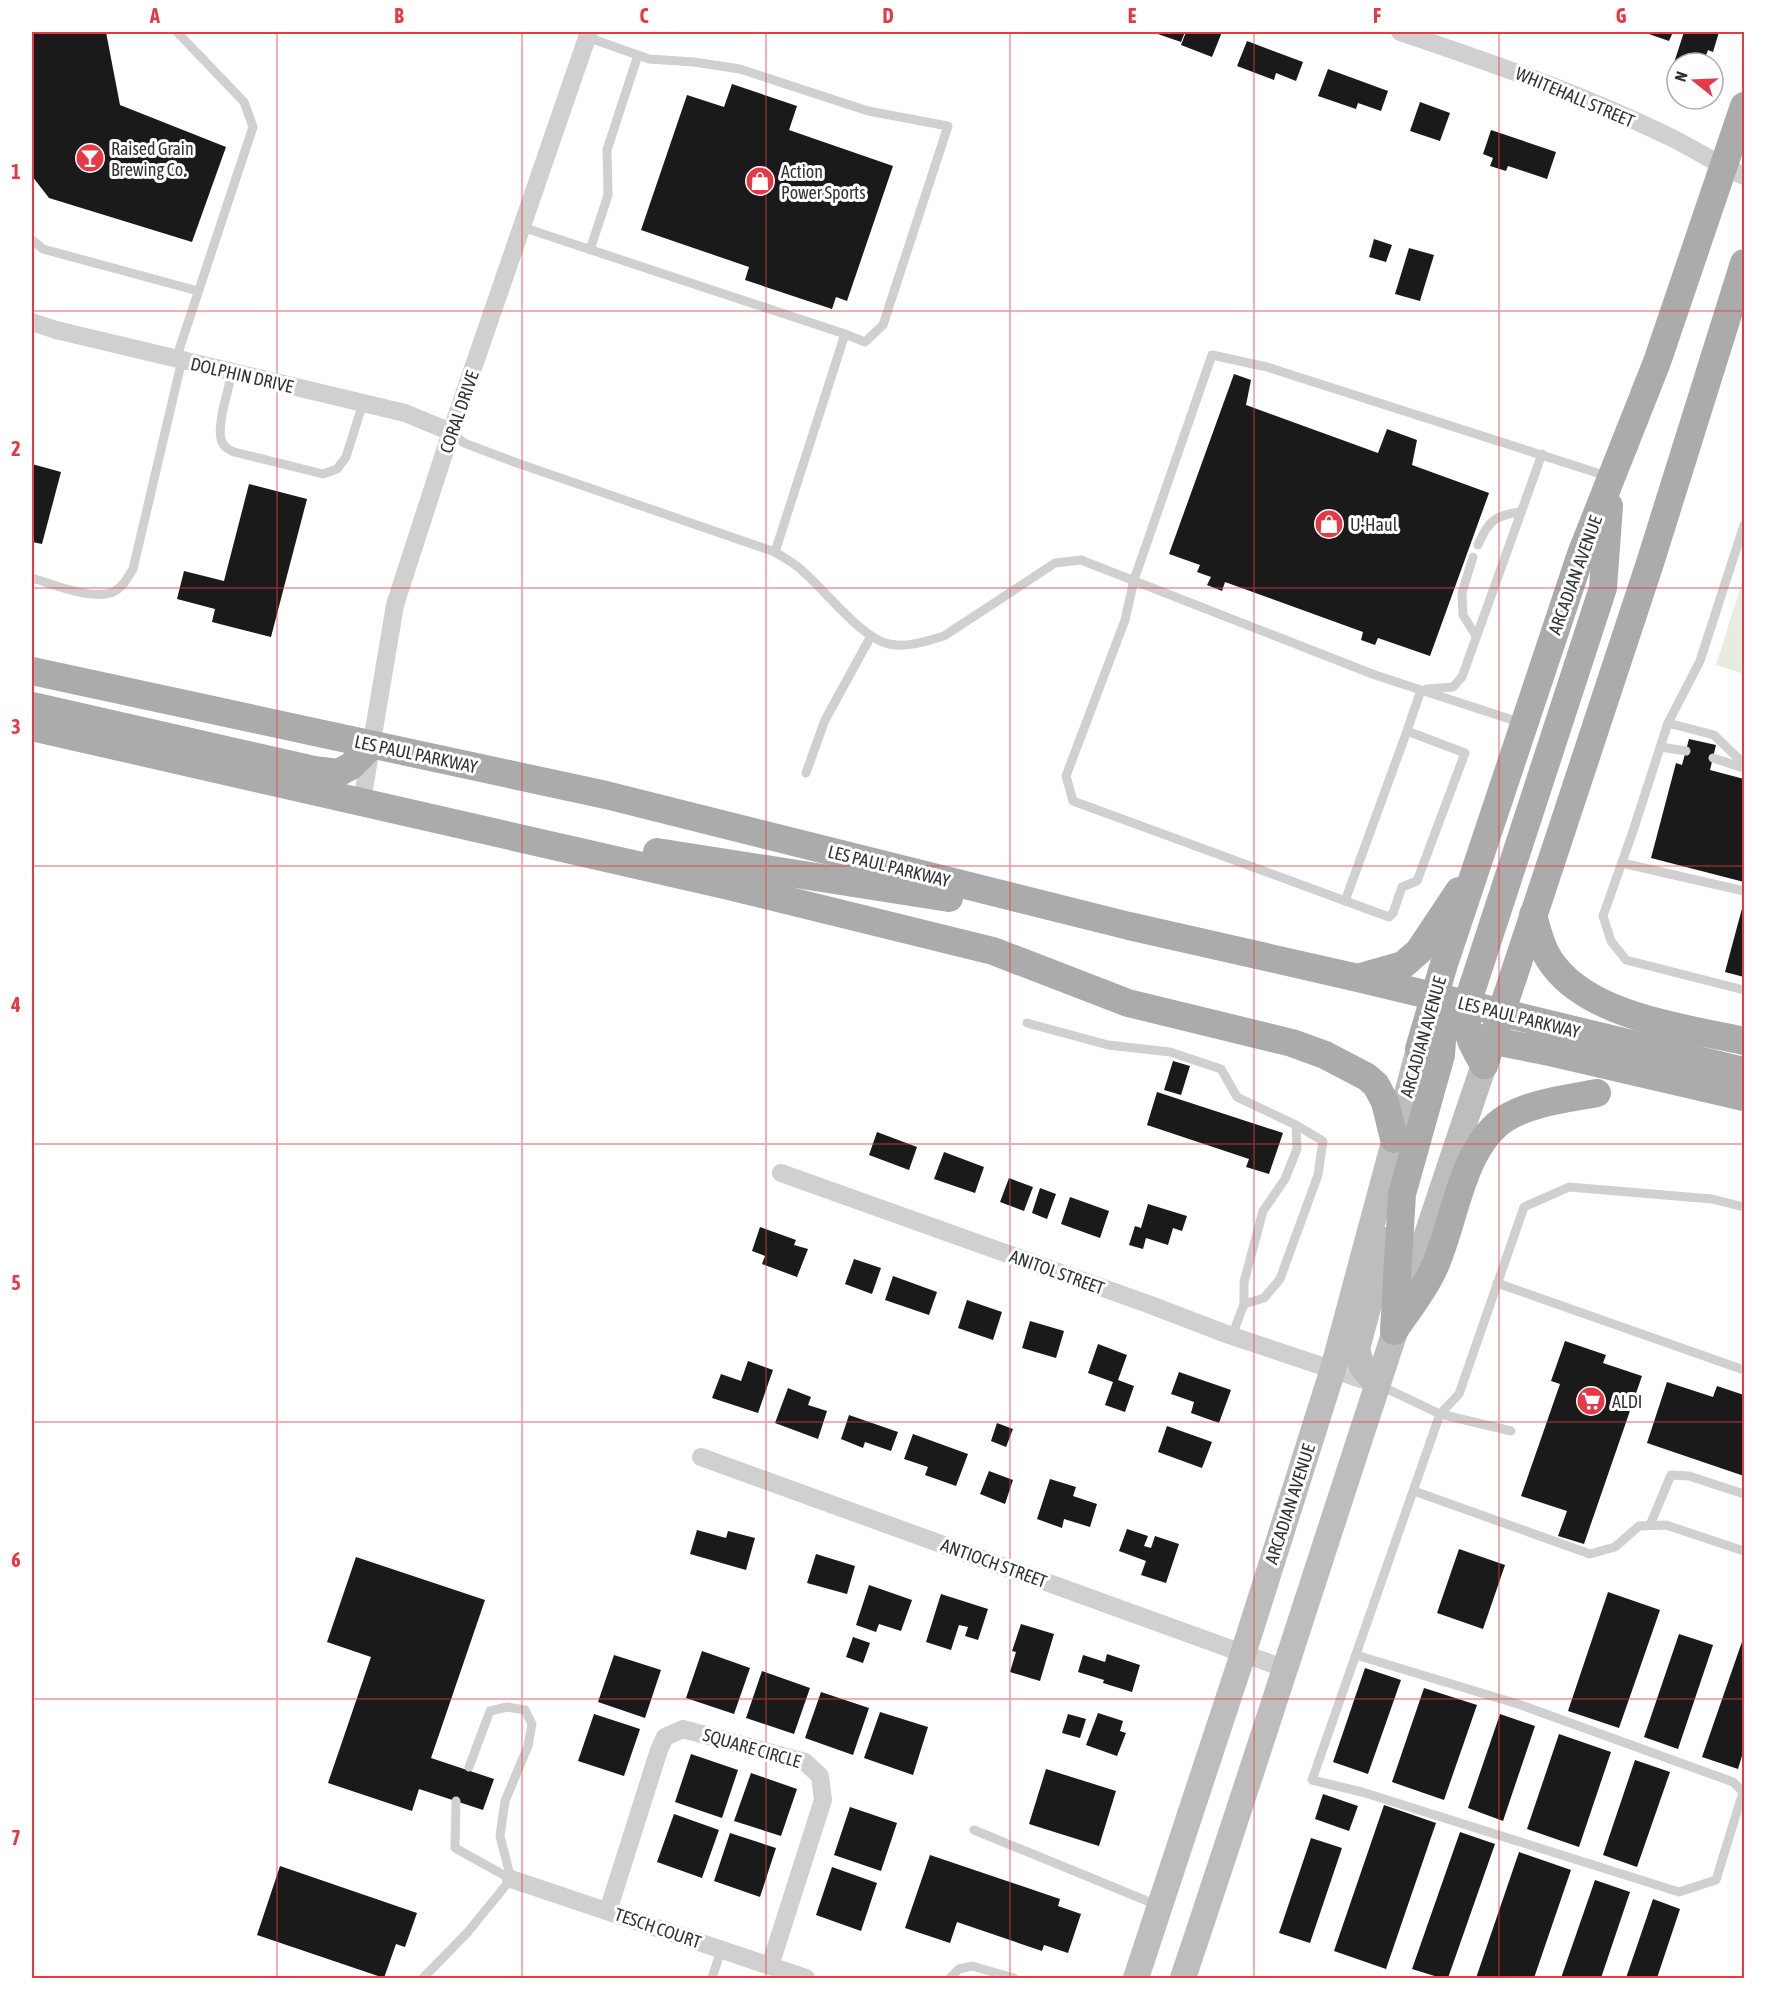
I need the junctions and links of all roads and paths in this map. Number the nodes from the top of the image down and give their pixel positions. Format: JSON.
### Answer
{"nodes":[{"id":1,"x":177,"y":32,"type":"edge"},
{"id":2,"x":1400,"y":32,"type":"edge"},
{"id":3,"x":588,"y":34,"type":"edge"},
{"id":4,"x":638,"y":55,"type":"junction"},
{"id":5,"x":1744,"y":106,"type":"edge"},
{"id":6,"x":1734,"y":171,"type":"edge"},
{"id":7,"x":522,"y":227,"type":"junction"},
{"id":8,"x":32,"y":240,"type":"edge"},
{"id":9,"x":590,"y":250,"type":"junction"},
{"id":10,"x":1744,"y":263,"type":"edge"},
{"id":11,"x":198,"y":291,"type":"junction"},
{"id":12,"x":32,"y":322,"type":"edge"},
{"id":13,"x":845,"y":334,"type":"junction"},
{"id":14,"x":179,"y":360,"type":"junction"},
{"id":15,"x":232,"y":372,"type":"junction"},
{"id":16,"x":363,"y":403,"type":"junction"},
{"id":17,"x":451,"y":432,"type":"junction"},
{"id":18,"x":1542,"y":454,"type":"junction"},
{"id":19,"x":1611,"y":477,"type":"junction"},
{"id":20,"x":1521,"y":512,"type":"junction"},
{"id":21,"x":1744,"y":525,"type":"edge"},
{"id":22,"x":1478,"y":545,"type":"dead end"},
{"id":23,"x":775,"y":552,"type":"junction"},
{"id":24,"x":1473,"y":557,"type":"dead end"},
{"id":25,"x":32,"y":578,"type":"edge"},
{"id":26,"x":1134,"y":580,"type":"junction"},
{"id":27,"x":871,"y":636,"type":"junction"},
{"id":28,"x":1476,"y":636,"type":"junction"},
{"id":29,"x":32,"y":671,"type":"edge"},
{"id":30,"x":1421,"y":690,"type":"junction"},
{"id":31,"x":32,"y":706,"type":"edge"},
{"id":32,"x":1523,"y":723,"type":"junction"},
{"id":33,"x":1668,"y":723,"type":"junction"},
{"id":34,"x":32,"y":727,"type":"edge"},
{"id":35,"x":1407,"y":731,"type":"junction"},
{"id":36,"x":372,"y":745,"type":"junction"},
{"id":37,"x":1661,"y":747,"type":"junction"},
{"id":38,"x":1686,"y":751,"type":"dead end"},
{"id":39,"x":1713,"y":758,"type":"dead end"},
{"id":40,"x":1744,"y":766,"type":"edge"},
{"id":41,"x":806,"y":773,"type":"dead end"},
{"id":42,"x":362,"y":801,"type":"junction"},
{"id":43,"x":572,"y":850,"type":"junction"},
{"id":44,"x":1478,"y":861,"type":"junction"},
{"id":45,"x":1622,"y":863,"type":"junction"},
{"id":46,"x":1744,"y":891,"type":"edge"},
{"id":47,"x":1346,"y":901,"type":"junction"},
{"id":48,"x":1533,"y":915,"type":"junction"},
{"id":49,"x":1129,"y":926,"type":"junction"},
{"id":50,"x":1358,"y":978,"type":"junction"},
{"id":51,"x":1744,"y":990,"type":"edge"},
{"id":52,"x":1434,"y":996,"type":"junction"},
{"id":53,"x":1500,"y":1012,"type":"junction"},
{"id":54,"x":1027,"y":1023,"type":"dead end"},
{"id":55,"x":1456,"y":1035,"type":"junction"},
{"id":56,"x":1744,"y":1041,"type":"edge"},
{"id":57,"x":1744,"y":1071,"type":"edge"},
{"id":58,"x":1597,"y":1093,"type":"dead end"},
{"id":59,"x":1744,"y":1097,"type":"edge"},
{"id":60,"x":1296,"y":1125,"type":"junction"},
{"id":61,"x":1394,"y":1139,"type":"junction"},
{"id":62,"x":781,"y":1173,"type":"dead end"},
{"id":63,"x":1378,"y":1200,"type":"junction"},
{"id":64,"x":1744,"y":1207,"type":"edge"},
{"id":65,"x":1497,"y":1283,"type":"junction"},
{"id":66,"x":1244,"y":1304,"type":"junction"},
{"id":67,"x":1394,"y":1331,"type":"junction"},
{"id":68,"x":1232,"y":1336,"type":"junction"},
{"id":69,"x":1333,"y":1369,"type":"junction"},
{"id":70,"x":1744,"y":1370,"type":"edge"},
{"id":71,"x":1377,"y":1384,"type":"junction"},
{"id":72,"x":1440,"y":1414,"type":"junction"},
{"id":73,"x":1511,"y":1431,"type":"dead end"},
{"id":74,"x":701,"y":1457,"type":"dead end"},
{"id":75,"x":1414,"y":1491,"type":"junction"},
{"id":76,"x":1744,"y":1494,"type":"edge"},
{"id":77,"x":1650,"y":1525,"type":"junction"},
{"id":78,"x":1744,"y":1551,"type":"edge"},
{"id":79,"x":1243,"y":1654,"type":"junction"},
{"id":80,"x":1356,"y":1655,"type":"junction"},
{"id":81,"x":1286,"y":1669,"type":"junction"},
{"id":82,"x":469,"y":1767,"type":"dead end"},
{"id":83,"x":456,"y":1801,"type":"dead end"},
{"id":84,"x":974,"y":1830,"type":"dead end"},
{"id":85,"x":511,"y":1879,"type":"junction"},
{"id":86,"x":1160,"y":1906,"type":"junction"},
{"id":87,"x":608,"y":1911,"type":"junction"},
{"id":88,"x":721,"y":1950,"type":"junction"},
{"id":89,"x":770,"y":1966,"type":"junction"},
{"id":90,"x":423,"y":1978,"type":"edge"},
{"id":91,"x":712,"y":1978,"type":"edge"},
{"id":92,"x":806,"y":1978,"type":"edge"},
{"id":93,"x":950,"y":1978,"type":"edge"},
{"id":94,"x":1014,"y":1978,"type":"edge"},
{"id":95,"x":1136,"y":1978,"type":"edge"},
{"id":96,"x":1183,"y":1978,"type":"edge"}],
"edges":[{"from":1,"to":11,"type":"lane"},
{"from":2,"to":6,"type":"street","name":"WHITEHALL STREET"},
{"from":3,"to":4,"type":"lane"},
{"from":3,"to":7,"type":"street","name":"CORAL DRIVE"},
{"from":4,"to":9,"type":"lane"},
{"from":4,"to":13,"type":"lane"},
{"from":5,"to":6,"type":"main road","name":"ARCADIAN AVENUE"},
{"from":6,"to":19,"type":"main road","name":"ARCADIAN AVENUE"},
{"from":7,"to":9,"type":"lane"},
{"from":7,"to":17,"type":"street","name":"CORAL DRIVE"},
{"from":8,"to":11,"type":"lane"},
{"from":9,"to":13,"type":"lane"},
{"from":10,"to":48,"type":"main road"},
{"from":11,"to":14,"type":"lane"},
{"from":12,"to":14,"type":"street","name":"DOLPHIN DRIVE"},
{"from":13,"to":23,"type":"lane"},
{"from":14,"to":15,"type":"street","name":"DOLPHIN DRIVE"},
{"from":14,"to":25,"type":"lane"},
{"from":15,"to":16,"type":"street","name":"DOLPHIN DRIVE"},
{"from":15,"to":16,"type":"lane"},
{"from":16,"to":17,"type":"street","name":"DOLPHIN DRIVE"},
{"from":17,"to":23,"type":"lane"},
{"from":17,"to":36,"type":"street","name":"CORAL DRIVE"},
{"from":18,"to":19,"type":"lane"},
{"from":18,"to":20,"type":"lane"},
{"from":18,"to":26,"type":"lane"},
{"from":19,"to":32,"type":"main road","name":"ARCADIAN AVENUE"},
{"from":19,"to":55,"type":"main road"},
{"from":20,"to":22,"type":"lane"},
{"from":20,"to":28,"type":"lane"},
{"from":21,"to":33,"type":"lane"},
{"from":23,"to":27,"type":"lane"},
{"from":24,"to":28,"type":"lane"},
{"from":26,"to":27,"type":"lane"},
{"from":26,"to":30,"type":"lane"},
{"from":26,"to":47,"type":"lane"},
{"from":27,"to":41,"type":"lane"},
{"from":28,"to":30,"type":"lane"},
{"from":29,"to":36,"type":"main road","name":"LES PAUL PARKWAY"},
{"from":30,"to":32,"type":"lane"},
{"from":30,"to":35,"type":"lane"},
{"from":31,"to":36,"type":"main road"},
{"from":32,"to":44,"type":"main road","name":"ARCADIAN AVENUE"},
{"from":33,"to":37,"type":"lane"},
{"from":33,"to":40,"type":"lane"},
{"from":34,"to":42,"type":"main road"},
{"from":35,"to":47,"type":"lane"},
{"from":35,"to":47,"type":"lane"},
{"from":36,"to":42,"type":"street","name":"CORAL DRIVE"},
{"from":36,"to":49,"type":"main road","name":"LES PAUL PARKWAY"},
{"from":37,"to":38,"type":"lane"},
{"from":37,"to":45,"type":"lane"},
{"from":39,"to":40,"type":"lane"},
{"from":42,"to":43,"type":"main road"},
{"from":43,"to":49,"type":"main road"},
{"from":43,"to":61,"type":"main road"},
{"from":44,"to":50,"type":"main road"},
{"from":44,"to":52,"type":"main road","name":"ARCADIAN AVENUE"},
{"from":45,"to":46,"type":"lane"},
{"from":45,"to":51,"type":"lane"},
{"from":48,"to":53,"type":"main road"},
{"from":48,"to":56,"type":"main road"},
{"from":49,"to":50,"type":"main road","name":"LES PAUL PARKWAY"},
{"from":50,"to":52,"type":"main road","name":"LES PAUL PARKWAY"},
{"from":52,"to":55,"type":"main road","name":"LES PAUL PARKWAY"},
{"from":53,"to":55,"type":"main road","name":"LES PAUL PARKWAY"},
{"from":53,"to":57,"type":"main road","name":"LES PAUL PARKWAY"},
{"from":54,"to":60,"type":"lane"},
{"from":55,"to":59,"type":"main road"},
{"from":55,"to":61,"type":"main road","name":"ARCADIAN AVENUE"},
{"from":55,"to":67,"type":"main road"},
{"from":55,"to":67,"type":"main road"},
{"from":58,"to":67,"type":"main road"},
{"from":60,"to":66,"type":"lane"},
{"from":60,"to":66,"type":"lane"},
{"from":61,"to":63,"type":"main road","name":"ARCADIAN AVENUE"},
{"from":62,"to":68,"type":"street","name":"ANITOL STREET"},
{"from":63,"to":69,"type":"main road","name":"ARCADIAN AVENUE"},
{"from":63,"to":71,"type":"main road"},
{"from":64,"to":65,"type":"lane"},
{"from":65,"to":70,"type":"lane"},
{"from":65,"to":72,"type":"lane"},
{"from":66,"to":68,"type":"lane"},
{"from":67,"to":71,"type":"main road"},
{"from":68,"to":69,"type":"street","name":"ANITOL STREET"},
{"from":69,"to":71,"type":"street","name":"ANITOL STREET"},
{"from":69,"to":79,"type":"main road","name":"ARCADIAN AVENUE"},
{"from":71,"to":72,"type":"lane"},
{"from":71,"to":81,"type":"main road"},
{"from":72,"to":73,"type":"lane"},
{"from":72,"to":75,"type":"lane"},
{"from":74,"to":79,"type":"street","name":"ANTIOCH STREET"},
{"from":75,"to":77,"type":"lane"},
{"from":75,"to":80,"type":"lane"},
{"from":76,"to":77,"type":"lane"},
{"from":77,"to":78,"type":"lane"},
{"from":79,"to":81,"type":"street","name":"ANTIOCH STREET"},
{"from":79,"to":86,"type":"main road","name":"ARCADIAN AVENUE"},
{"from":80,"to":80,"type":"lane"},
{"from":81,"to":96,"type":"main road"},
{"from":82,"to":85,"type":"lane"},
{"from":83,"to":85,"type":"lane"},
{"from":84,"to":86,"type":"lane"},
{"from":85,"to":87,"type":"street","name":"TESCH COURT"},
{"from":85,"to":90,"type":"lane"},
{"from":86,"to":95,"type":"main road","name":"ARCADIAN AVENUE"},
{"from":87,"to":88,"type":"street","name":"TESCH COURT"},
{"from":87,"to":89,"type":"street","name":"SQUARE CIRCLE"},
{"from":88,"to":89,"type":"street","name":"TESCH COURT"},
{"from":88,"to":91,"type":"lane"},
{"from":89,"to":92,"type":"street","name":"TESCH COURT"},
{"from":93,"to":94,"type":"lane"}]}
